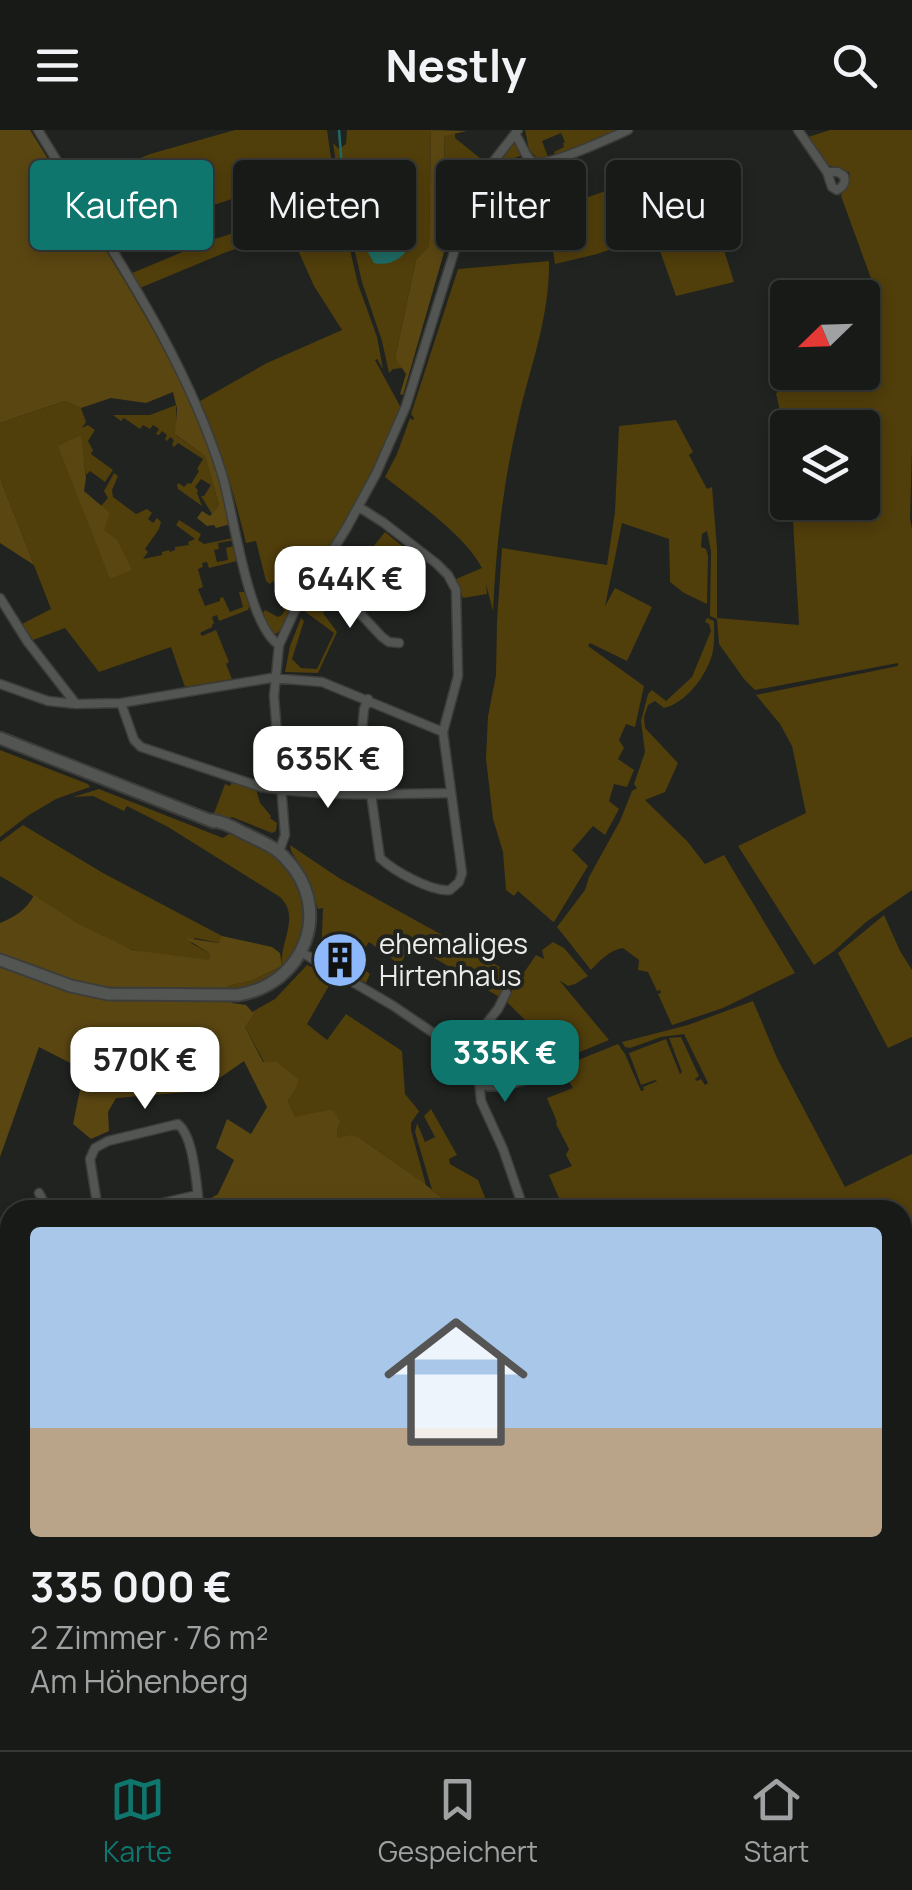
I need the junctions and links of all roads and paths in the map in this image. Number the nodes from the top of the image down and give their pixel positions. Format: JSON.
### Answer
{"nodes":[{"id":1,"x":38,"y":130,"type":"edge"},
{"id":2,"x":628,"y":130,"type":"edge"},
{"id":3,"x":798,"y":130,"type":"edge"},
{"id":4,"x":517,"y":132,"type":"edge"},
{"id":5,"x":827,"y":172,"type":"dead end"},
{"id":6,"x":359,"y":507,"type":"junction"},
{"id":7,"x":316,"y":574,"type":"junction"},
{"id":8,"x":0,"y":598,"type":"edge"},
{"id":9,"x":399,"y":642,"type":"dead end"},
{"id":10,"x":279,"y":644,"type":"junction"},
{"id":11,"x":274,"y":677,"type":"junction"},
{"id":12,"x":0,"y":684,"type":"edge"},
{"id":13,"x":368,"y":699,"type":"junction"},
{"id":14,"x":121,"y":703,"type":"junction"},
{"id":15,"x":76,"y":704,"type":"junction"},
{"id":16,"x":442,"y":732,"type":"junction"},
{"id":17,"x":0,"y":738,"type":"edge"},
{"id":18,"x":280,"y":790,"type":"junction"},
{"id":19,"x":452,"y":793,"type":"junction"},
{"id":20,"x":370,"y":794,"type":"junction"},
{"id":21,"x":275,"y":849,"type":"junction"},
{"id":22,"x":301,"y":952,"type":"junction"},
{"id":23,"x":0,"y":960,"type":"edge"},
{"id":24,"x":506,"y":993,"type":"dead end"},
{"id":25,"x":463,"y":1054,"type":"junction"},
{"id":26,"x":525,"y":1080,"type":"dead end"},
{"id":27,"x":480,"y":1085,"type":"junction"},
{"id":28,"x":39,"y":1194,"type":"dead end"},
{"id":29,"x":197,"y":1194,"type":"junction"},
{"id":30,"x":41,"y":1200,"type":"edge"},
{"id":31,"x":96,"y":1200,"type":"edge"},
{"id":32,"x":173,"y":1200,"type":"edge"},
{"id":33,"x":198,"y":1200,"type":"edge"},
{"id":34,"x":521,"y":1200,"type":"edge"}],
"edges":[{"from":1,"to":10,"type":"street"},
{"from":2,"to":4,"type":"street"},
{"from":3,"to":5,"type":"street"},
{"from":4,"to":6,"type":"street"},
{"from":6,"to":7,"type":"street"},
{"from":6,"to":16,"type":"street"},
{"from":7,"to":9,"type":"street"},
{"from":7,"to":10,"type":"street"},
{"from":8,"to":15,"type":"street"},
{"from":10,"to":11,"type":"street"},
{"from":11,"to":13,"type":"street"},
{"from":11,"to":14,"type":"street"},
{"from":11,"to":18,"type":"street"},
{"from":12,"to":15,"type":"street"},
{"from":13,"to":16,"type":"street"},
{"from":13,"to":20,"type":"street"},
{"from":14,"to":15,"type":"street"},
{"from":14,"to":18,"type":"street"},
{"from":16,"to":19,"type":"street"},
{"from":17,"to":21,"type":"main road"},
{"from":18,"to":20,"type":"street"},
{"from":18,"to":21,"type":"street"},
{"from":19,"to":20,"type":"street"},
{"from":19,"to":20,"type":"street"},
{"from":21,"to":22,"type":"main road"},
{"from":22,"to":23,"type":"main road"},
{"from":22,"to":25,"type":"street"},
{"from":24,"to":25,"type":"street"},
{"from":25,"to":27,"type":"street"},
{"from":26,"to":27,"type":"street"},
{"from":27,"to":34,"type":"street"},
{"from":28,"to":30,"type":"street"},
{"from":29,"to":31,"type":"street"},
{"from":29,"to":32,"type":"street"},
{"from":29,"to":33,"type":"street"}]}
